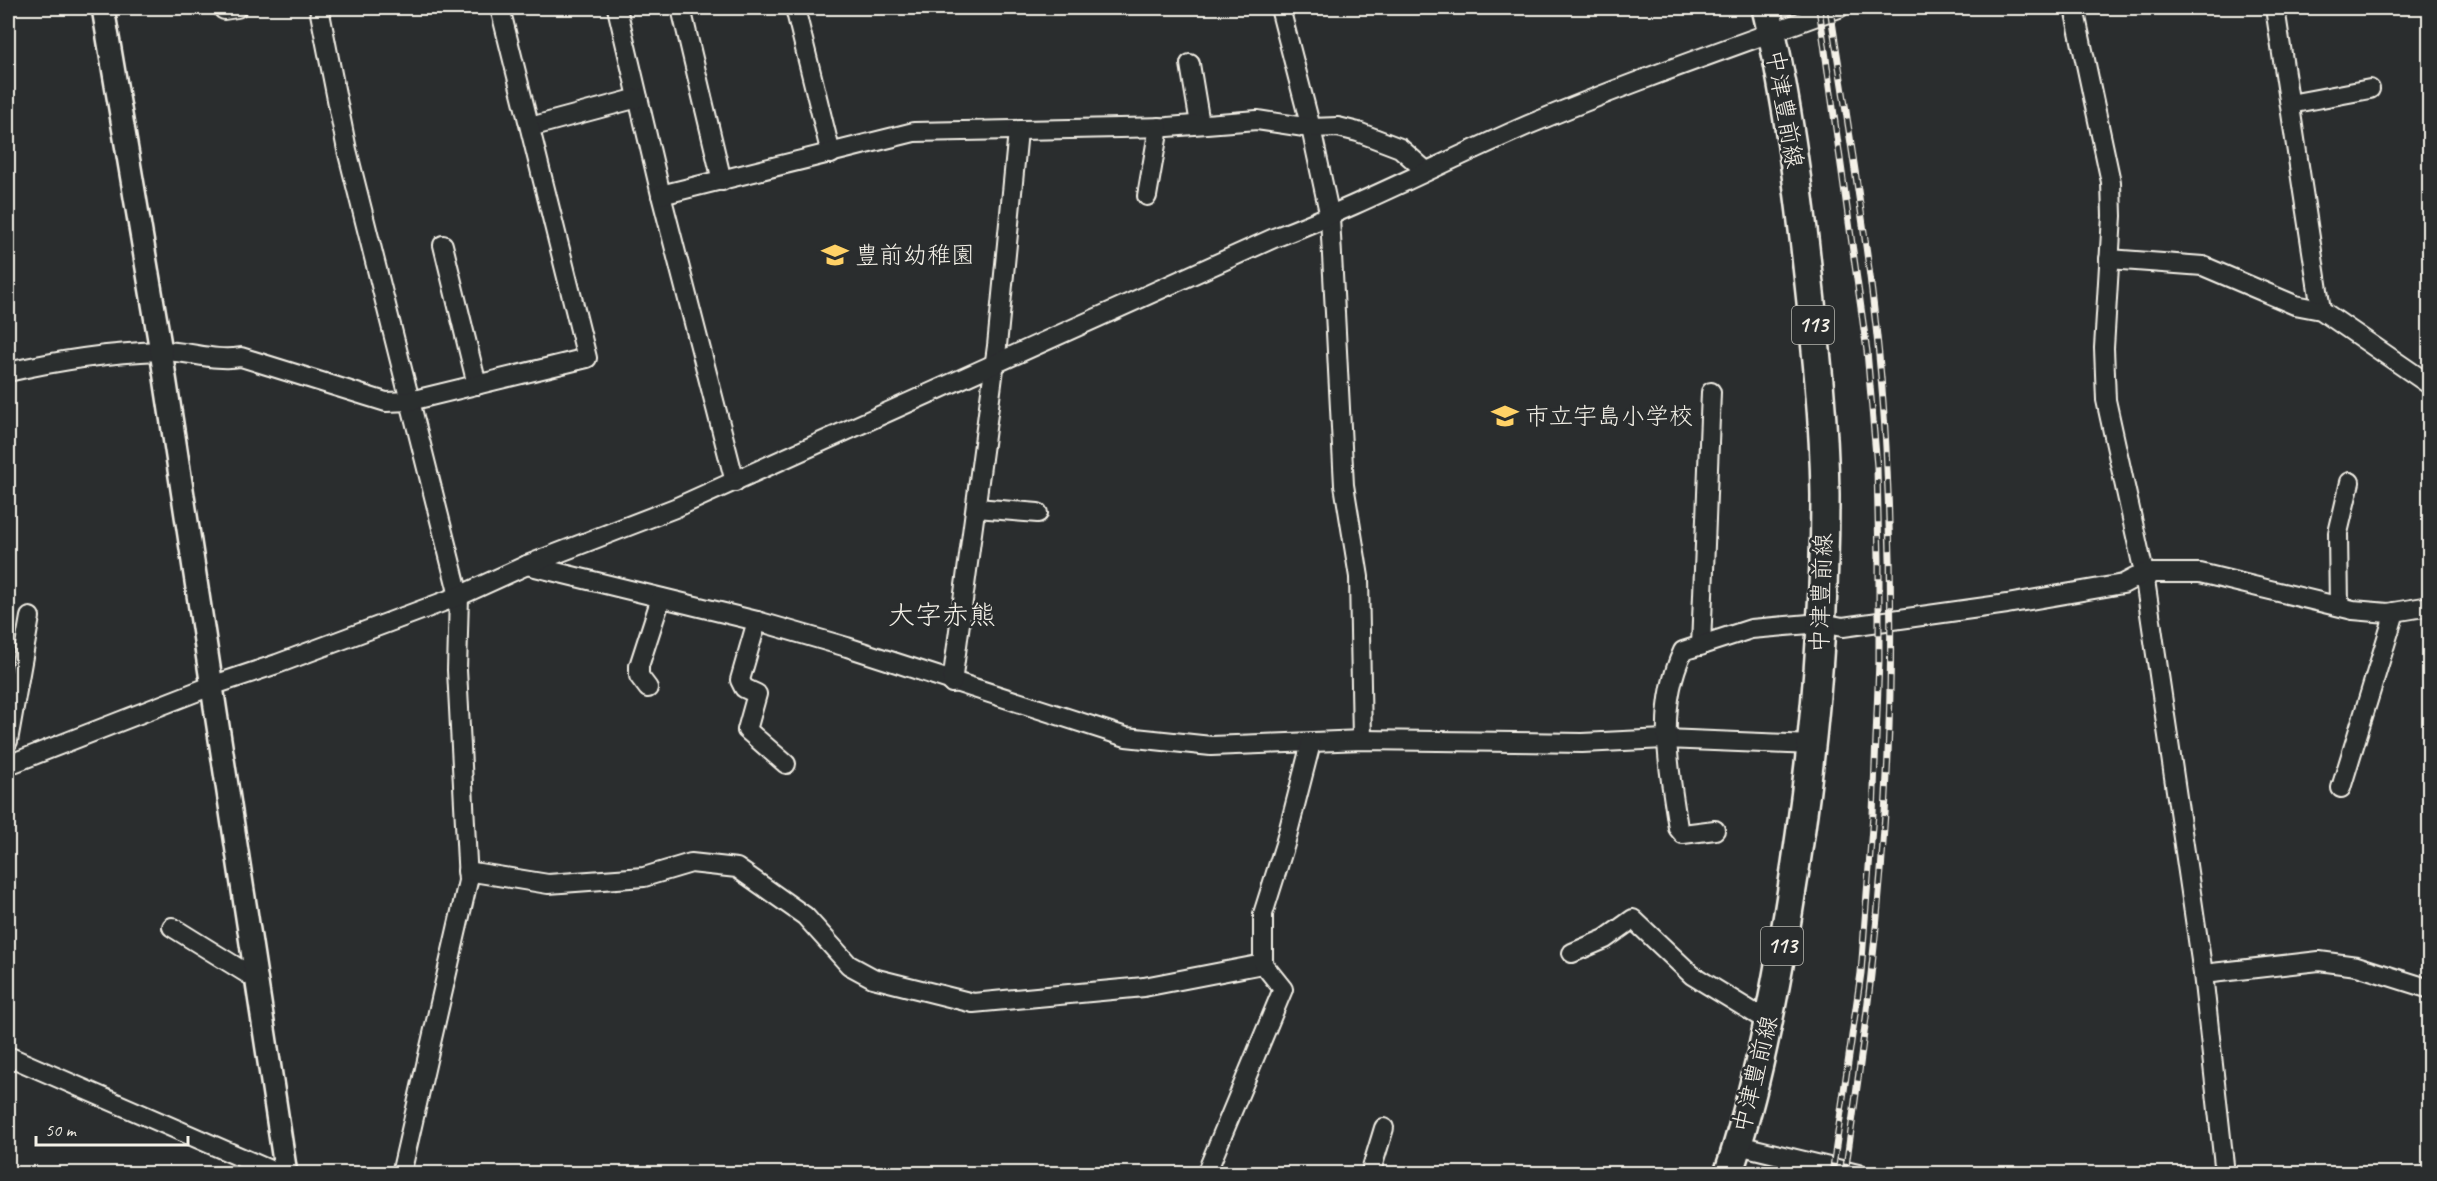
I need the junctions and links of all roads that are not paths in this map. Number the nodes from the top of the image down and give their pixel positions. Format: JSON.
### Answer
{"nodes":[{"id":1,"x":102,"y":8,"type":"edge"},
{"id":2,"x":319,"y":8,"type":"edge"},
{"id":3,"x":500,"y":8,"type":"edge"},
{"id":4,"x":617,"y":8,"type":"edge"},
{"id":5,"x":681,"y":8,"type":"edge"},
{"id":6,"x":795,"y":8,"type":"edge"},
{"id":7,"x":1280,"y":8,"type":"edge"},
{"id":8,"x":1839,"y":8,"type":"edge"},
{"id":9,"x":2074,"y":8,"type":"edge"},
{"id":10,"x":2275,"y":8,"type":"edge"},
{"id":11,"x":1769,"y":19,"type":"edge"},
{"id":12,"x":1190,"y":64,"type":"dead end"},
{"id":13,"x":2370,"y":89,"type":"dead end"},
{"id":14,"x":638,"y":98,"type":"junction"},
{"id":15,"x":2290,"y":104,"type":"junction"},
{"id":16,"x":1200,"y":124,"type":"junction"},
{"id":17,"x":530,"y":127,"type":"junction"},
{"id":18,"x":1159,"y":127,"type":"junction"},
{"id":19,"x":1311,"y":128,"type":"junction"},
{"id":20,"x":1018,"y":131,"type":"junction"},
{"id":21,"x":831,"y":154,"type":"junction"},
{"id":22,"x":1426,"y":171,"type":"junction"},
{"id":23,"x":722,"y":181,"type":"junction"},
{"id":24,"x":661,"y":195,"type":"junction"},
{"id":25,"x":1147,"y":196,"type":"dead end"},
{"id":26,"x":1330,"y":217,"type":"junction"},
{"id":27,"x":443,"y":245,"type":"dead end"},
{"id":28,"x":2109,"y":259,"type":"junction"},
{"id":29,"x":2321,"y":310,"type":"junction"},
{"id":30,"x":161,"y":351,"type":"junction"},
{"id":31,"x":993,"y":367,"type":"junction"},
{"id":32,"x":8,"y":372,"type":"edge"},
{"id":33,"x":477,"y":385,"type":"junction"},
{"id":34,"x":2430,"y":385,"type":"edge"},
{"id":35,"x":1711,"y":392,"type":"dead end"},
{"id":36,"x":410,"y":401,"type":"junction"},
{"id":37,"x":735,"y":482,"type":"junction"},
{"id":38,"x":2350,"y":482,"type":"dead end"},
{"id":39,"x":977,"y":508,"type":"junction"},
{"id":40,"x":1038,"y":513,"type":"dead end"},
{"id":41,"x":527,"y":565,"type":"junction"},
{"id":42,"x":2144,"y":573,"type":"junction"},
{"id":43,"x":459,"y":596,"type":"junction"},
{"id":44,"x":661,"y":598,"type":"junction"},
{"id":45,"x":2339,"y":606,"type":"junction"},
{"id":46,"x":2430,"y":606,"type":"edge"},
{"id":47,"x":2395,"y":612,"type":"junction"},
{"id":48,"x":30,"y":617,"type":"dead end"},
{"id":49,"x":757,"y":621,"type":"junction"},
{"id":50,"x":1821,"y":623,"type":"junction"},
{"id":51,"x":1701,"y":646,"type":"junction"},
{"id":52,"x":952,"y":683,"type":"junction"},
{"id":53,"x":210,"y":686,"type":"junction"},
{"id":54,"x":648,"y":688,"type":"dead end"},
{"id":55,"x":1665,"y":739,"type":"junction"},
{"id":56,"x":1362,"y":740,"type":"junction"},
{"id":57,"x":8,"y":741,"type":"edge"},
{"id":58,"x":1311,"y":743,"type":"junction"},
{"id":59,"x":1812,"y":745,"type":"junction"},
{"id":60,"x":786,"y":764,"type":"dead end"},
{"id":61,"x":8,"y":765,"type":"edge"},
{"id":62,"x":2341,"y":788,"type":"dead end"},
{"id":63,"x":1715,"y":830,"type":"dead end"},
{"id":64,"x":467,"y":870,"type":"junction"},
{"id":65,"x":172,"y":927,"type":"dead end"},
{"id":66,"x":1572,"y":953,"type":"dead end"},
{"id":67,"x":1263,"y":964,"type":"junction"},
{"id":68,"x":2203,"y":974,"type":"junction"},
{"id":69,"x":256,"y":979,"type":"junction"},
{"id":70,"x":2430,"y":989,"type":"edge"},
{"id":71,"x":1769,"y":1022,"type":"junction"},
{"id":72,"x":8,"y":1056,"type":"edge"},
{"id":73,"x":1384,"y":1128,"type":"dead end"},
{"id":74,"x":1738,"y":1144,"type":"junction"},
{"id":75,"x":279,"y":1173,"type":"edge"},
{"id":76,"x":286,"y":1173,"type":"edge"},
{"id":77,"x":401,"y":1173,"type":"edge"},
{"id":78,"x":1206,"y":1173,"type":"edge"},
{"id":79,"x":1370,"y":1173,"type":"edge"},
{"id":80,"x":1728,"y":1173,"type":"edge"},
{"id":81,"x":1858,"y":1173,"type":"edge"},
{"id":82,"x":2225,"y":1173,"type":"edge"}],
"edges":[{"from":1,"to":30,"type":"street"},
{"from":2,"to":36,"type":"street"},
{"from":3,"to":17,"type":"street"},
{"from":4,"to":14,"type":"street"},
{"from":5,"to":23,"type":"street"},
{"from":6,"to":21,"type":"street"},
{"from":7,"to":19,"type":"street"},
{"from":8,"to":11,"type":"street"},
{"from":9,"to":28,"type":"street"},
{"from":10,"to":15,"type":"street"},
{"from":11,"to":22,"type":"street"},
{"from":11,"to":50,"type":"main road","name":"中津豊前線","number":"113"},
{"from":12,"to":16,"type":"street"},
{"from":13,"to":15,"type":"street"},
{"from":14,"to":17,"type":"street"},
{"from":14,"to":24,"type":"street"},
{"from":15,"to":29,"type":"street"},
{"from":16,"to":18,"type":"street"},
{"from":16,"to":19,"type":"street"},
{"from":17,"to":33,"type":"street"},
{"from":18,"to":20,"type":"street"},
{"from":18,"to":25,"type":"street"},
{"from":19,"to":22,"type":"street"},
{"from":19,"to":26,"type":"street"},
{"from":20,"to":21,"type":"street"},
{"from":20,"to":31,"type":"street"},
{"from":21,"to":23,"type":"street"},
{"from":22,"to":26,"type":"street"},
{"from":23,"to":24,"type":"street"},
{"from":24,"to":37,"type":"street"},
{"from":26,"to":31,"type":"street"},
{"from":26,"to":56,"type":"street"},
{"from":27,"to":33,"type":"street"},
{"from":28,"to":29,"type":"street"},
{"from":28,"to":42,"type":"street"},
{"from":29,"to":34,"type":"street"},
{"from":30,"to":32,"type":"street"},
{"from":30,"to":36,"type":"street"},
{"from":30,"to":53,"type":"street"},
{"from":31,"to":37,"type":"street"},
{"from":31,"to":39,"type":"street"},
{"from":33,"to":36,"type":"street"},
{"from":35,"to":51,"type":"street"},
{"from":36,"to":43,"type":"street"},
{"from":37,"to":41,"type":"street"},
{"from":38,"to":45,"type":"street"},
{"from":39,"to":40,"type":"street"},
{"from":39,"to":52,"type":"street"},
{"from":41,"to":43,"type":"street"},
{"from":41,"to":44,"type":"street"},
{"from":42,"to":45,"type":"street"},
{"from":42,"to":50,"type":"street"},
{"from":42,"to":68,"type":"street"},
{"from":43,"to":53,"type":"street"},
{"from":43,"to":64,"type":"street"},
{"from":44,"to":49,"type":"street"},
{"from":44,"to":54,"type":"street"},
{"from":45,"to":47,"type":"street"},
{"from":46,"to":47,"type":"street"},
{"from":47,"to":62,"type":"street"},
{"from":48,"to":57,"type":"street"},
{"from":49,"to":52,"type":"street"},
{"from":49,"to":60,"type":"street"},
{"from":50,"to":51,"type":"street"},
{"from":50,"to":59,"type":"main road","name":"中津豊前線","number":"113"},
{"from":51,"to":55,"type":"street"},
{"from":52,"to":58,"type":"street"},
{"from":53,"to":61,"type":"street"},
{"from":53,"to":69,"type":"street"},
{"from":55,"to":56,"type":"street"},
{"from":55,"to":59,"type":"street"},
{"from":55,"to":63,"type":"street"},
{"from":56,"to":58,"type":"street"},
{"from":58,"to":67,"type":"street"},
{"from":59,"to":71,"type":"main road","name":"中津豊前線","number":"113"},
{"from":64,"to":67,"type":"street"},
{"from":64,"to":77,"type":"street"},
{"from":65,"to":69,"type":"street"},
{"from":66,"to":71,"type":"street"},
{"from":67,"to":78,"type":"street"},
{"from":68,"to":70,"type":"street"},
{"from":68,"to":82,"type":"street"},
{"from":69,"to":76,"type":"street"},
{"from":71,"to":74,"type":"main road","name":"中津豊前線","number":"113"},
{"from":72,"to":75,"type":"street"},
{"from":73,"to":79,"type":"street"},
{"from":74,"to":80,"type":"main road","name":"中津豊前線","number":"113"},
{"from":74,"to":81,"type":"street"}]}
